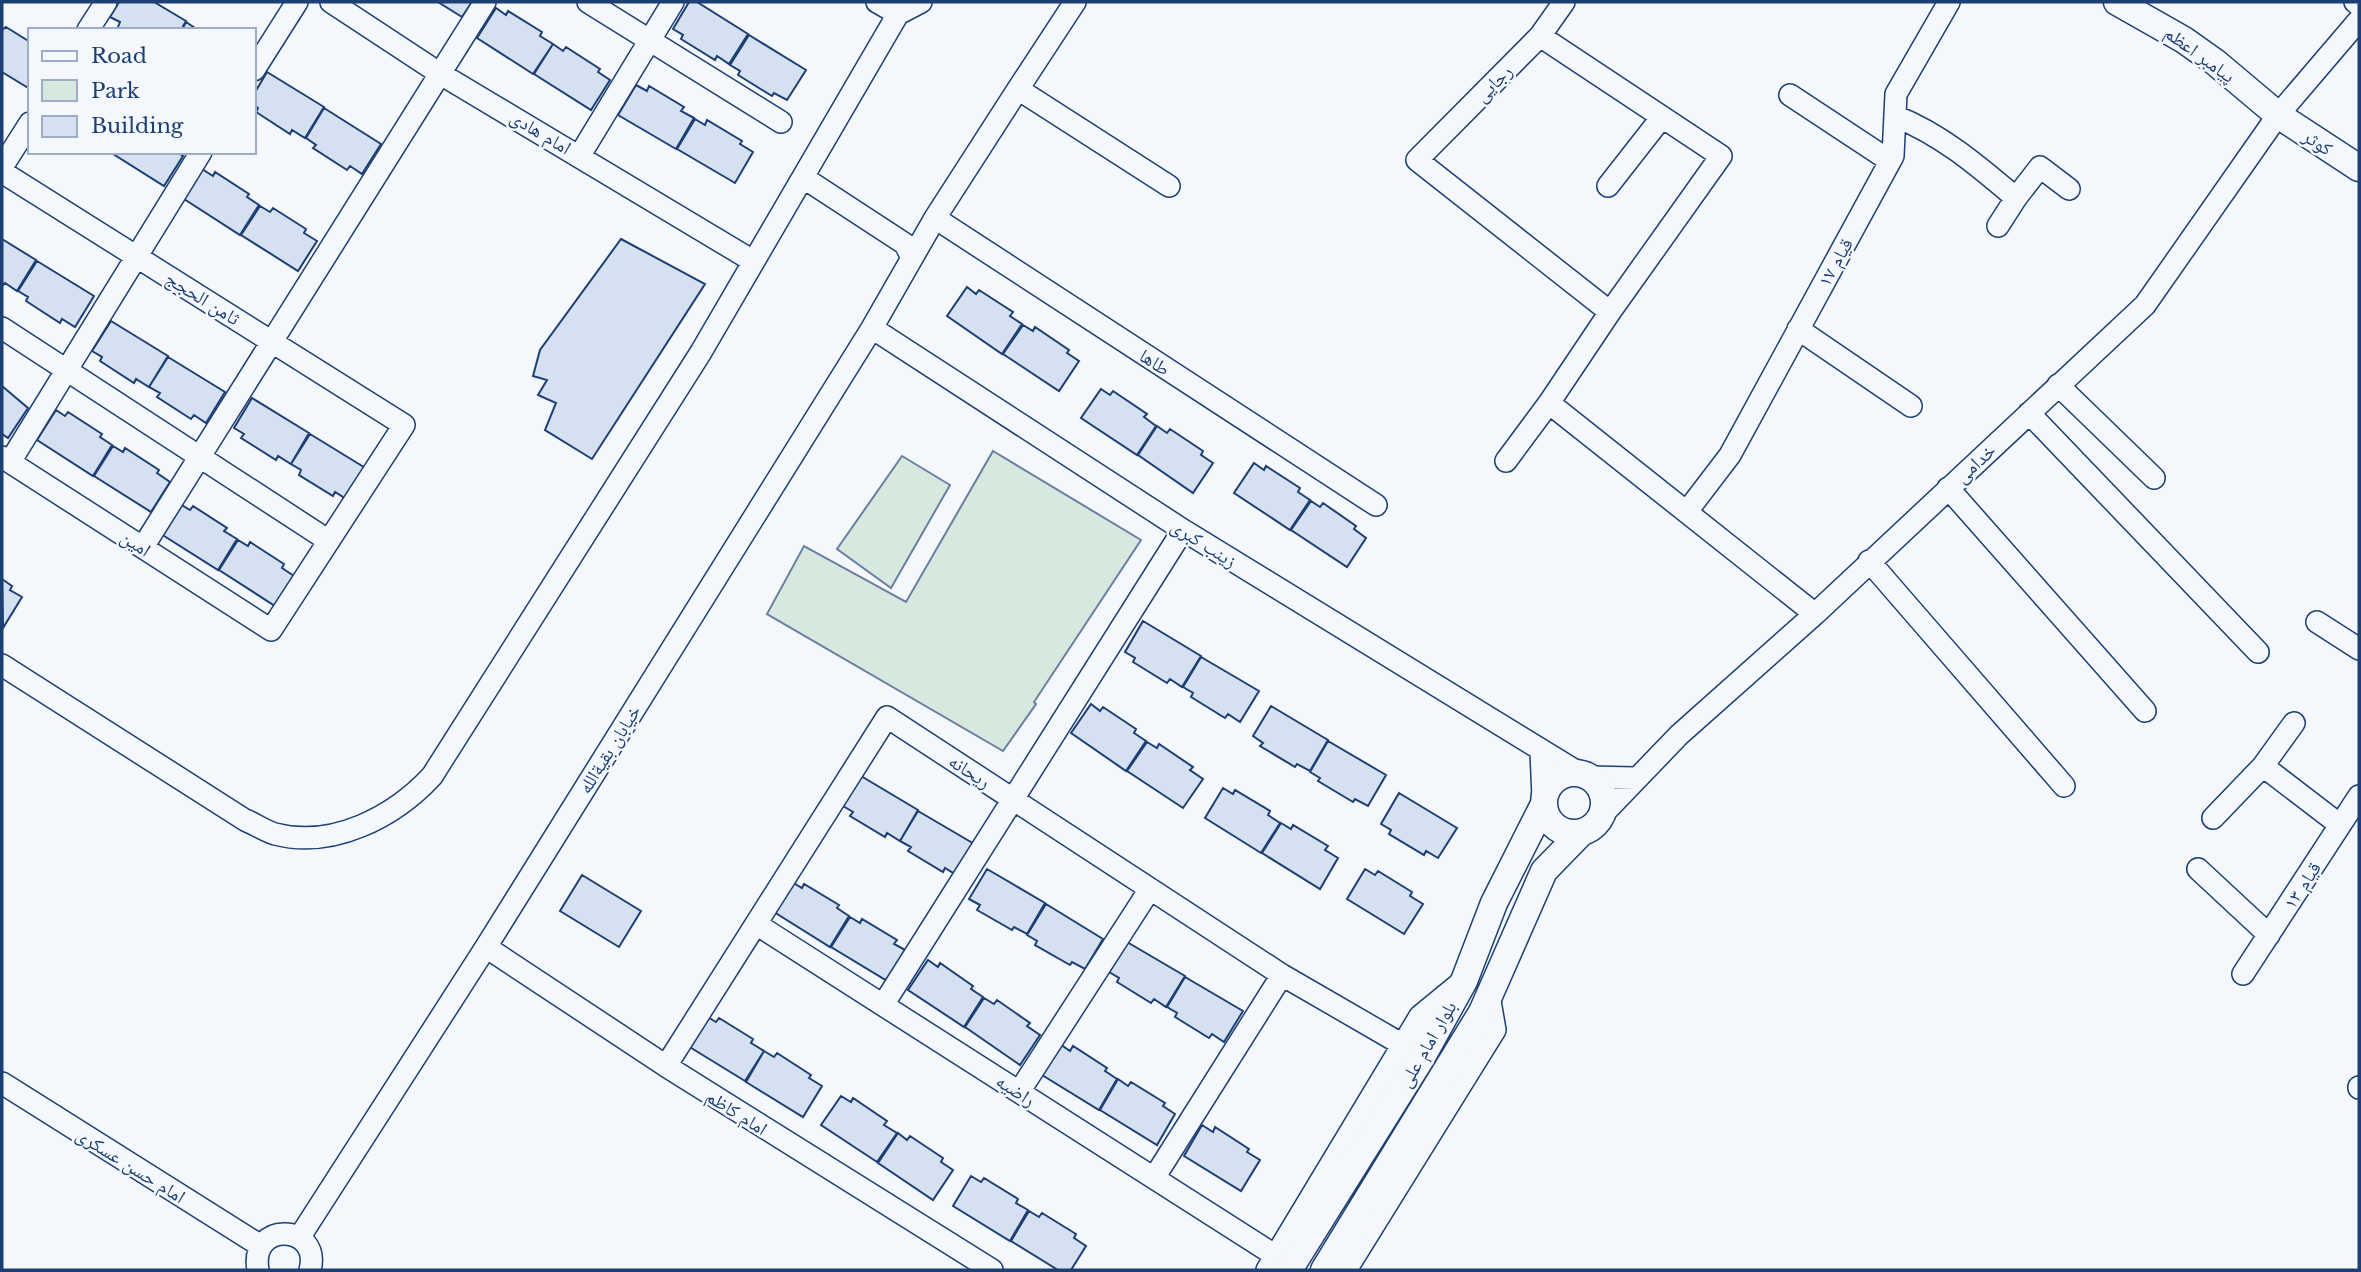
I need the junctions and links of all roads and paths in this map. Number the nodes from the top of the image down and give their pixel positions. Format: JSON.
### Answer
{"nodes":[{"id":1,"x":106,"y":2,"type":"edge"},
{"id":2,"x":297,"y":2,"type":"edge"},
{"id":3,"x":331,"y":2,"type":"edge"},
{"id":4,"x":485,"y":2,"type":"edge"},
{"id":5,"x":588,"y":2,"type":"edge"},
{"id":6,"x":673,"y":2,"type":"edge"},
{"id":7,"x":877,"y":2,"type":"edge"},
{"id":8,"x":921,"y":2,"type":"edge"},
{"id":9,"x":1075,"y":2,"type":"edge"},
{"id":10,"x":1564,"y":2,"type":"edge"},
{"id":11,"x":1949,"y":2,"type":"edge"},
{"id":12,"x":2117,"y":2,"type":"edge"},
{"id":13,"x":899,"y":8,"type":"edge"},
{"id":14,"x":2359,"y":20,"type":"edge"},
{"id":15,"x":89,"y":28,"type":"edge"},
{"id":16,"x":1540,"y":36,"type":"junction"},
{"id":17,"x":649,"y":41,"type":"junction"},
{"id":18,"x":256,"y":67,"type":"edge"},
{"id":19,"x":439,"y":72,"type":"junction"},
{"id":20,"x":1018,"y":89,"type":"junction"},
{"id":21,"x":1790,"y":95,"type":"dead end"},
{"id":22,"x":2278,"y":115,"type":"junction"},
{"id":23,"x":1895,"y":116,"type":"junction"},
{"id":24,"x":1662,"y":117,"type":"junction"},
{"id":25,"x":780,"y":122,"type":"dead end"},
{"id":26,"x":28,"y":126,"type":"edge"},
{"id":27,"x":200,"y":154,"type":"edge"},
{"id":28,"x":580,"y":155,"type":"junction"},
{"id":29,"x":1890,"y":162,"type":"junction"},
{"id":30,"x":2359,"y":168,"type":"edge"},
{"id":31,"x":2,"y":170,"type":"edge"},
{"id":32,"x":803,"y":178,"type":"junction"},
{"id":33,"x":1608,"y":186,"type":"dead end"},
{"id":34,"x":1169,"y":187,"type":"dead end"},
{"id":35,"x":2069,"y":189,"type":"dead end"},
{"id":36,"x":2016,"y":198,"type":"junction"},
{"id":37,"x":935,"y":218,"type":"junction"},
{"id":38,"x":1998,"y":226,"type":"dead end"},
{"id":39,"x":135,"y":256,"type":"junction"},
{"id":40,"x":911,"y":256,"type":"junction"},
{"id":41,"x":753,"y":261,"type":"junction"},
{"id":42,"x":1610,"y":312,"type":"junction"},
{"id":43,"x":2,"y":328,"type":"edge"},
{"id":44,"x":872,"y":328,"type":"junction"},
{"id":45,"x":1798,"y":329,"type":"junction"},
{"id":46,"x":270,"y":340,"type":"junction"},
{"id":47,"x":67,"y":370,"type":"junction"},
{"id":48,"x":2058,"y":386,"type":"junction"},
{"id":49,"x":1549,"y":403,"type":"junction"},
{"id":50,"x":1911,"y":406,"type":"dead end"},
{"id":51,"x":2029,"y":413,"type":"junction"},
{"id":52,"x":199,"y":456,"type":"junction"},
{"id":53,"x":6,"y":459,"type":"edge"},
{"id":54,"x":1506,"y":461,"type":"dead end"},
{"id":55,"x":2154,"y":478,"type":"dead end"},
{"id":56,"x":1948,"y":488,"type":"junction"},
{"id":57,"x":1376,"y":505,"type":"dead end"},
{"id":58,"x":1688,"y":510,"type":"junction"},
{"id":59,"x":1183,"y":530,"type":"junction"},
{"id":60,"x":329,"y":541,"type":"junction"},
{"id":61,"x":143,"y":547,"type":"junction"},
{"id":62,"x":1869,"y":561,"type":"junction"},
{"id":63,"x":1815,"y":614,"type":"junction"},
{"id":64,"x":2317,"y":622,"type":"dead end"},
{"id":65,"x":2359,"y":649,"type":"edge"},
{"id":66,"x":2258,"y":652,"type":"dead end"},
{"id":67,"x":2,"y":665,"type":"edge"},
{"id":68,"x":2145,"y":711,"type":"dead end"},
{"id":69,"x":2294,"y":723,"type":"dead end"},
{"id":70,"x":1541,"y":751,"type":"junction"},
{"id":71,"x":2263,"y":766,"type":"junction"},
{"id":72,"x":1584,"y":775,"type":"junction"},
{"id":73,"x":1634,"y":778,"type":"junction"},
{"id":74,"x":2064,"y":786,"type":"dead end"},
{"id":75,"x":2359,"y":796,"type":"edge"},
{"id":76,"x":1015,"y":800,"type":"junction"},
{"id":77,"x":1543,"y":802,"type":"junction"},
{"id":78,"x":1603,"y":814,"type":"junction"},
{"id":79,"x":2213,"y":818,"type":"dead end"},
{"id":80,"x":2340,"y":825,"type":"junction"},
{"id":81,"x":1580,"y":834,"type":"junction"},
{"id":82,"x":2198,"y":869,"type":"dead end"},
{"id":83,"x":1150,"y":889,"type":"junction"},
{"id":84,"x":756,"y":924,"type":"junction"},
{"id":85,"x":2269,"y":935,"type":"junction"},
{"id":86,"x":486,"y":947,"type":"junction"},
{"id":87,"x":2244,"y":974,"type":"dead end"},
{"id":88,"x":1282,"y":975,"type":"junction"},
{"id":89,"x":1464,"y":981,"type":"junction"},
{"id":90,"x":1489,"y":995,"type":"junction"},
{"id":91,"x":883,"y":1005,"type":"junction"},
{"id":92,"x":1403,"y":1045,"type":"junction"},
{"id":93,"x":666,"y":1066,"type":"junction"},
{"id":94,"x":2,"y":1083,"type":"edge"},
{"id":95,"x":1019,"y":1092,"type":"junction"},
{"id":96,"x":1154,"y":1178,"type":"junction"},
{"id":97,"x":299,"y":1238,"type":"junction"},
{"id":98,"x":261,"y":1246,"type":"junction"},
{"id":99,"x":1278,"y":1266,"type":"edge"},
{"id":100,"x":258,"y":1270,"type":"edge"},
{"id":101,"x":310,"y":1270,"type":"edge"},
{"id":102,"x":992,"y":1270,"type":"edge"},
{"id":103,"x":1324,"y":1270,"type":"edge"},
{"id":104,"x":1346,"y":1270,"type":"edge"}],
"edges":[{"from":1,"to":15,"type":"street"},
{"from":2,"to":18,"type":"street"},
{"from":3,"to":19,"type":"street","name":"امام هادی"},
{"from":4,"to":19,"type":"street"},
{"from":5,"to":17,"type":"street"},
{"from":6,"to":17,"type":"street"},
{"from":7,"to":13,"type":"street"},
{"from":8,"to":13,"type":"street"},
{"from":9,"to":20,"type":"street","name":"خیابان بقیةالله"},
{"from":10,"to":16,"type":"street","name":"رجایی"},
{"from":11,"to":23,"type":"street","name":"قیام ۱۷"},
{"from":12,"to":22,"type":"main road","name":"پیامبر اعظم"},
{"from":13,"to":32,"type":"street"},
{"from":14,"to":22,"type":"street","name":"خدامی"},
{"from":16,"to":24,"type":"street"},
{"from":16,"to":42,"type":"street","name":"رجایی"},
{"from":17,"to":25,"type":"street"},
{"from":17,"to":28,"type":"street"},
{"from":19,"to":28,"type":"street","name":"امام هادی"},
{"from":19,"to":46,"type":"street"},
{"from":20,"to":34,"type":"street"},
{"from":20,"to":37,"type":"street","name":"خیابان بقیةالله"},
{"from":21,"to":29,"type":"street"},
{"from":22,"to":30,"type":"main road","name":"کوثر"},
{"from":22,"to":48,"type":"street","name":"خدامی"},
{"from":23,"to":29,"type":"street","name":"قیام ۱۷"},
{"from":23,"to":36,"type":"street"},
{"from":24,"to":33,"type":"street"},
{"from":24,"to":42,"type":"street"},
{"from":26,"to":31,"type":"street"},
{"from":27,"to":39,"type":"street"},
{"from":28,"to":41,"type":"street","name":"امام هادی"},
{"from":29,"to":45,"type":"street","name":"قیام ۱۷"},
{"from":31,"to":39,"type":"street","name":"ثامن الحجج"},
{"from":32,"to":40,"type":"street"},
{"from":32,"to":41,"type":"street"},
{"from":35,"to":36,"type":"street"},
{"from":36,"to":38,"type":"street"},
{"from":37,"to":40,"type":"street","name":"خیابان بقیةالله"},
{"from":37,"to":57,"type":"street","name":"طاها"},
{"from":39,"to":46,"type":"street","name":"ثامن الحجج"},
{"from":39,"to":47,"type":"street"},
{"from":40,"to":44,"type":"street","name":"خیابان بقیةالله"},
{"from":41,"to":67,"type":"street"},
{"from":42,"to":49,"type":"street"},
{"from":43,"to":47,"type":"street"},
{"from":44,"to":59,"type":"street","name":"زینب کبری"},
{"from":44,"to":86,"type":"street","name":"خیابان بقیةالله"},
{"from":45,"to":50,"type":"street"},
{"from":45,"to":58,"type":"street","name":"قیام ۱۷"},
{"from":46,"to":52,"type":"street"},
{"from":46,"to":60,"type":"street","name":"ثامن الحجج"},
{"from":47,"to":52,"type":"street"},
{"from":47,"to":53,"type":"street"},
{"from":48,"to":51,"type":"street","name":"خدامی"},
{"from":48,"to":55,"type":"street"},
{"from":49,"to":54,"type":"street"},
{"from":49,"to":58,"type":"street"},
{"from":51,"to":56,"type":"street","name":"خدامی"},
{"from":51,"to":66,"type":"street"},
{"from":52,"to":60,"type":"street"},
{"from":52,"to":61,"type":"street"},
{"from":53,"to":61,"type":"street","name":"امین"},
{"from":56,"to":62,"type":"street","name":"خدامی"},
{"from":56,"to":68,"type":"street"},
{"from":58,"to":63,"type":"street"},
{"from":59,"to":70,"type":"street","name":"زینب کبری"},
{"from":59,"to":76,"type":"street"},
{"from":60,"to":61,"type":"street","name":"امین"},
{"from":62,"to":63,"type":"street","name":"خدامی"},
{"from":62,"to":74,"type":"street"},
{"from":63,"to":73,"type":"street","name":"خدامی"},
{"from":64,"to":65,"type":"street"},
{"from":69,"to":71,"type":"street"},
{"from":70,"to":72,"type":"street","name":"زینب کبری"},
{"from":70,"to":77,"type":"street"},
{"from":71,"to":79,"type":"street"},
{"from":71,"to":80,"type":"street"},
{"from":72,"to":73,"type":"street"},
{"from":72,"to":77,"type":"main road"},
{"from":72,"to":78,"type":"main road"},
{"from":73,"to":78,"type":"street","name":"خدامی"},
{"from":75,"to":80,"type":"street","name":"قیام ۱۳"},
{"from":76,"to":83,"type":"street","name":"ریحانه"},
{"from":76,"to":84,"type":"street","name":"ریحانه"},
{"from":76,"to":91,"type":"street"},
{"from":77,"to":81,"type":"main road"},
{"from":77,"to":89,"type":"main road","name":"بلوار امام علی"},
{"from":78,"to":81,"type":"main road"},
{"from":80,"to":85,"type":"street","name":"قیام ۱۳"},
{"from":81,"to":90,"type":"main road","name":"بلوار امام علی"},
{"from":82,"to":85,"type":"street"},
{"from":83,"to":88,"type":"street","name":"ریحانه"},
{"from":83,"to":95,"type":"street"},
{"from":84,"to":91,"type":"street","name":"راضیه"},
{"from":84,"to":93,"type":"street","name":"ریحانه"},
{"from":85,"to":87,"type":"street","name":"قیام ۱۳"},
{"from":86,"to":93,"type":"street","name":"امام کاظم"},
{"from":86,"to":97,"type":"street","name":"خیابان بقیةالله"},
{"from":88,"to":92,"type":"street","name":"ریحانه"},
{"from":88,"to":96,"type":"street"},
{"from":89,"to":90,"type":"main road"},
{"from":89,"to":92,"type":"street"},
{"from":89,"to":99,"type":"main road","name":"بلوار امام علی"},
{"from":90,"to":103,"type":"main road","name":"بلوار امام علی"},
{"from":90,"to":104,"type":"street"},
{"from":91,"to":95,"type":"street","name":"راضیه"},
{"from":92,"to":99,"type":"street"},
{"from":93,"to":102,"type":"street","name":"امام کاظم"},
{"from":94,"to":98,"type":"street","name":"امام حسن عسکری"},
{"from":95,"to":96,"type":"street","name":"راضیه"},
{"from":96,"to":99,"type":"street","name":"راضیه"},
{"from":97,"to":98,"type":"street"},
{"from":97,"to":101,"type":"street"},
{"from":98,"to":100,"type":"street"}]}
